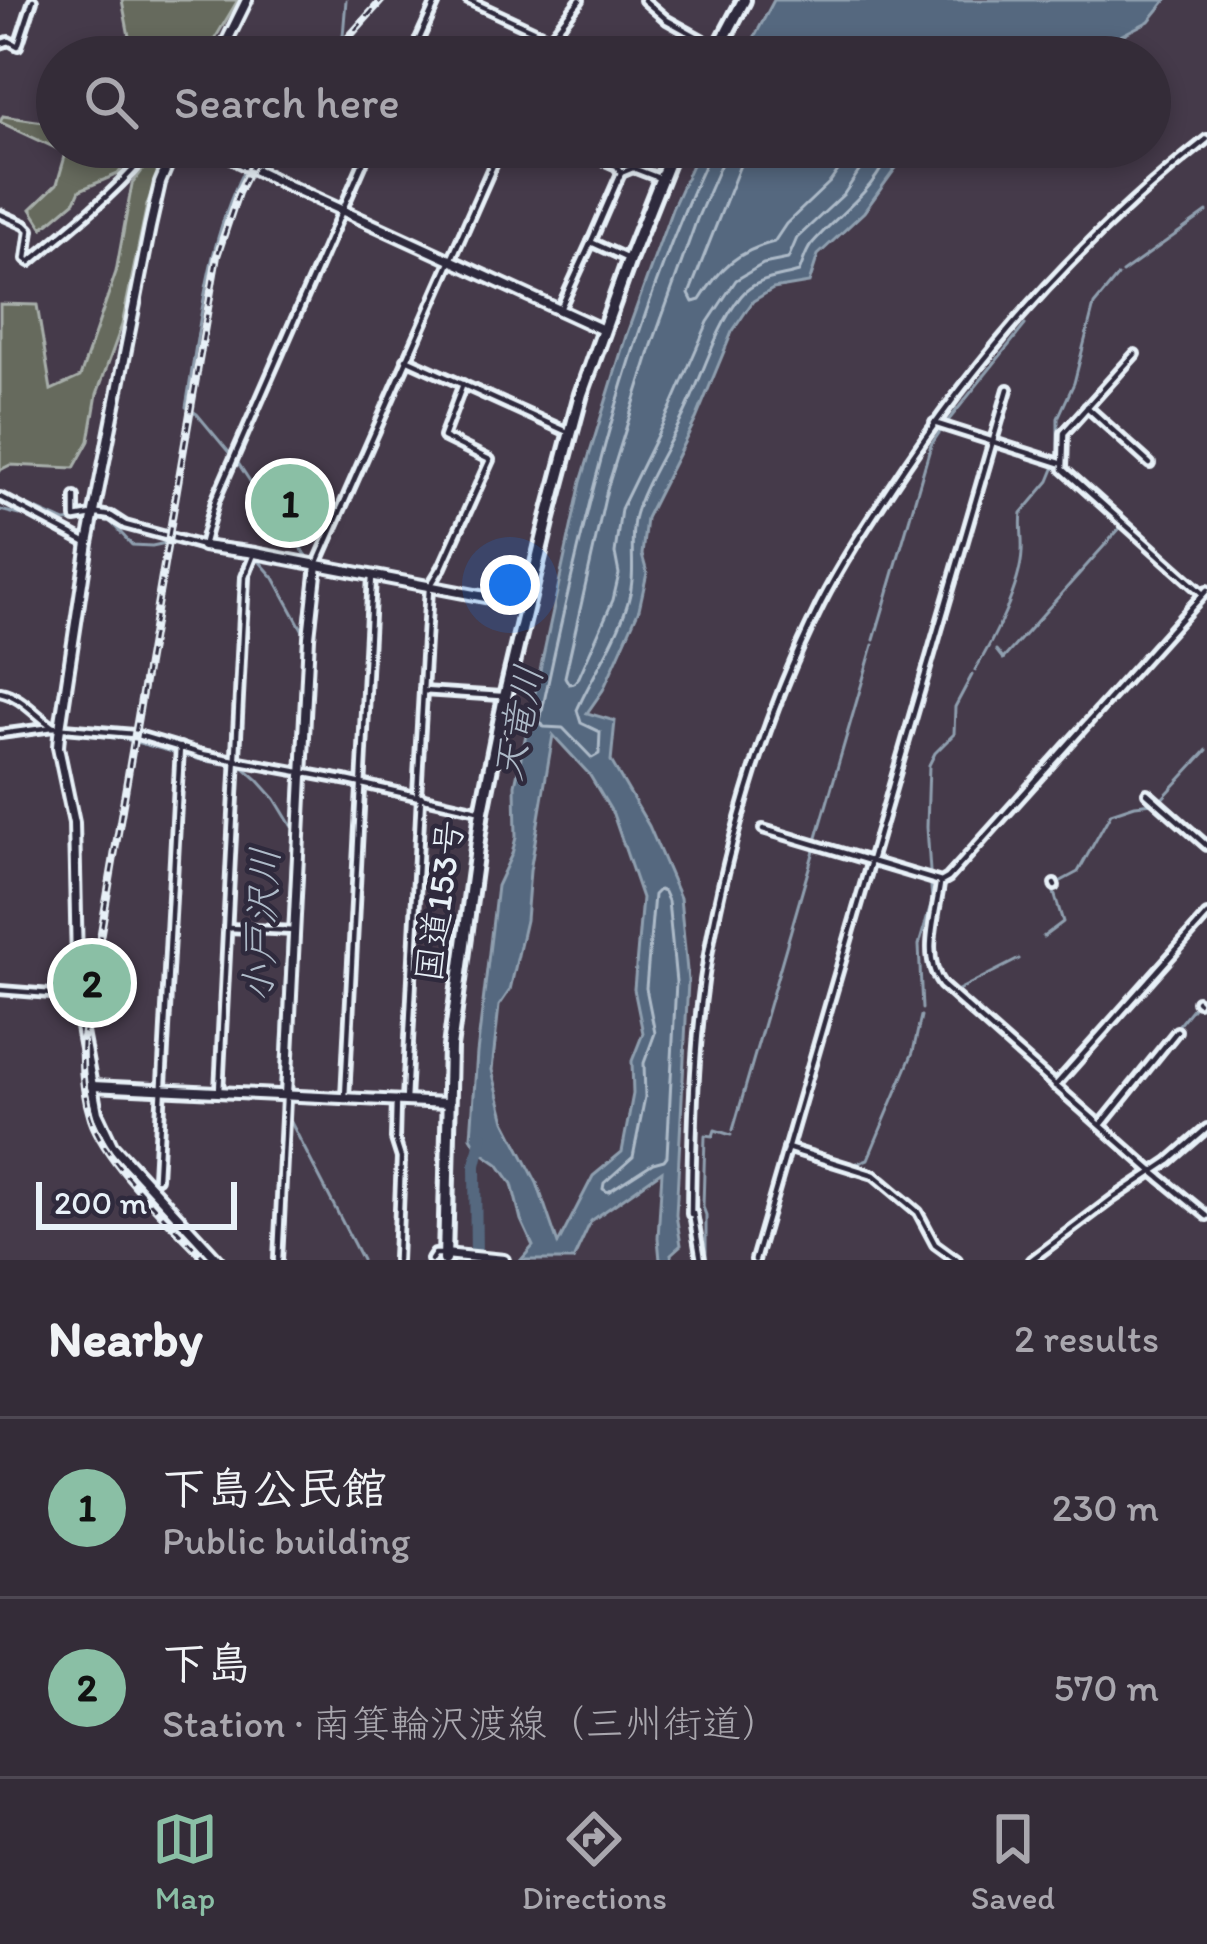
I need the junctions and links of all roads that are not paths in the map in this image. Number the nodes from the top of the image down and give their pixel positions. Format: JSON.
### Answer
{"nodes":[{"id":1,"x":33,"y":0,"type":"edge"},
{"id":2,"x":247,"y":0,"type":"edge"},
{"id":3,"x":437,"y":0,"type":"edge"},
{"id":4,"x":468,"y":0,"type":"edge"},
{"id":5,"x":580,"y":0,"type":"edge"},
{"id":6,"x":644,"y":0,"type":"edge"},
{"id":7,"x":744,"y":0,"type":"edge"},
{"id":8,"x":229,"y":36,"type":"edge"},
{"id":9,"x":421,"y":36,"type":"edge"},
{"id":10,"x":546,"y":36,"type":"edge"},
{"id":11,"x":552,"y":36,"type":"edge"},
{"id":12,"x":691,"y":36,"type":"edge"},
{"id":13,"x":725,"y":36,"type":"edge"},
{"id":14,"x":0,"y":41,"type":"edge"},
{"id":15,"x":1207,"y":139,"type":"edge"},
{"id":16,"x":134,"y":168,"type":"edge"},
{"id":17,"x":166,"y":168,"type":"edge"},
{"id":18,"x":252,"y":168,"type":"edge"},
{"id":19,"x":360,"y":168,"type":"edge"},
{"id":20,"x":491,"y":168,"type":"edge"},
{"id":21,"x":618,"y":168,"type":"edge"},
{"id":22,"x":664,"y":168,"type":"edge"},
{"id":23,"x":621,"y":172,"type":"junction"},
{"id":24,"x":659,"y":178,"type":"junction"},
{"id":25,"x":341,"y":210,"type":"junction"},
{"id":26,"x":0,"y":214,"type":"edge"},
{"id":27,"x":591,"y":242,"type":"junction"},
{"id":28,"x":449,"y":260,"type":"junction"},
{"id":29,"x":628,"y":260,"type":"junction"},
{"id":30,"x":560,"y":310,"type":"junction"},
{"id":31,"x":603,"y":330,"type":"junction"},
{"id":32,"x":1135,"y":354,"type":"dead end"},
{"id":33,"x":406,"y":359,"type":"junction"},
{"id":34,"x":463,"y":384,"type":"junction"},
{"id":35,"x":1008,"y":389,"type":"dead end"},
{"id":36,"x":1087,"y":407,"type":"junction"},
{"id":37,"x":934,"y":423,"type":"junction"},
{"id":38,"x":570,"y":433,"type":"junction"},
{"id":39,"x":993,"y":442,"type":"junction"},
{"id":40,"x":1063,"y":464,"type":"junction"},
{"id":41,"x":1150,"y":464,"type":"dead end"},
{"id":42,"x":0,"y":496,"type":"edge"},
{"id":43,"x":75,"y":496,"type":"dead end"},
{"id":44,"x":94,"y":515,"type":"junction"},
{"id":45,"x":88,"y":543,"type":"junction"},
{"id":46,"x":203,"y":546,"type":"junction"},
{"id":47,"x":253,"y":557,"type":"junction"},
{"id":48,"x":316,"y":565,"type":"junction"},
{"id":49,"x":372,"y":576,"type":"junction"},
{"id":50,"x":429,"y":588,"type":"junction"},
{"id":51,"x":1205,"y":592,"type":"edge"},
{"id":52,"x":526,"y":605,"type":"junction"},
{"id":53,"x":423,"y":691,"type":"junction"},
{"id":54,"x":0,"y":692,"type":"edge"},
{"id":55,"x":506,"y":697,"type":"junction"},
{"id":56,"x":58,"y":730,"type":"junction"},
{"id":57,"x":0,"y":734,"type":"edge"},
{"id":58,"x":180,"y":751,"type":"junction"},
{"id":59,"x":235,"y":764,"type":"junction"},
{"id":60,"x":303,"y":773,"type":"junction"},
{"id":61,"x":362,"y":784,"type":"junction"},
{"id":62,"x":1147,"y":793,"type":"dead end"},
{"id":63,"x":419,"y":795,"type":"junction"},
{"id":64,"x":482,"y":811,"type":"junction"},
{"id":65,"x":763,"y":829,"type":"dead end"},
{"id":66,"x":1207,"y":846,"type":"edge"},
{"id":67,"x":871,"y":860,"type":"junction"},
{"id":68,"x":936,"y":880,"type":"junction"},
{"id":69,"x":1207,"y":915,"type":"edge"},
{"id":70,"x":228,"y":928,"type":"junction"},
{"id":71,"x":294,"y":930,"type":"junction"},
{"id":72,"x":443,"y":981,"type":"dead end"},
{"id":73,"x":458,"y":981,"type":"junction"},
{"id":74,"x":0,"y":989,"type":"edge"},
{"id":75,"x":77,"y":996,"type":"junction"},
{"id":76,"x":1177,"y":1031,"type":"dead end"},
{"id":77,"x":92,"y":1086,"type":"junction"},
{"id":78,"x":1054,"y":1086,"type":"junction"},
{"id":79,"x":161,"y":1089,"type":"junction"},
{"id":80,"x":219,"y":1092,"type":"junction"},
{"id":81,"x":283,"y":1097,"type":"junction"},
{"id":82,"x":345,"y":1098,"type":"junction"},
{"id":83,"x":401,"y":1101,"type":"junction"},
{"id":84,"x":447,"y":1102,"type":"junction"},
{"id":85,"x":1100,"y":1126,"type":"junction"},
{"id":86,"x":1207,"y":1128,"type":"edge"},
{"id":87,"x":787,"y":1148,"type":"junction"},
{"id":88,"x":1152,"y":1172,"type":"junction"},
{"id":89,"x":157,"y":1178,"type":"dead end"},
{"id":90,"x":1207,"y":1216,"type":"edge"},
{"id":91,"x":448,"y":1256,"type":"edge"},
{"id":92,"x":218,"y":1260,"type":"edge"},
{"id":93,"x":278,"y":1260,"type":"edge"},
{"id":94,"x":397,"y":1260,"type":"edge"},
{"id":95,"x":431,"y":1260,"type":"edge"},
{"id":96,"x":504,"y":1260,"type":"edge"},
{"id":97,"x":701,"y":1260,"type":"edge"},
{"id":98,"x":755,"y":1260,"type":"edge"},
{"id":99,"x":957,"y":1260,"type":"edge"},
{"id":100,"x":1031,"y":1260,"type":"edge"}],
"edges":[{"from":1,"to":14,"type":"street"},
{"from":2,"to":8,"type":"street"},
{"from":3,"to":9,"type":"street"},
{"from":4,"to":10,"type":"street"},
{"from":5,"to":11,"type":"street"},
{"from":6,"to":12,"type":"street"},
{"from":7,"to":13,"type":"highway"},
{"from":15,"to":37,"type":"street"},
{"from":16,"to":26,"type":"street"},
{"from":17,"to":44,"type":"street"},
{"from":18,"to":25,"type":"street"},
{"from":19,"to":25,"type":"street"},
{"from":20,"to":28,"type":"street"},
{"from":21,"to":23,"type":"street"},
{"from":22,"to":24,"type":"highway","name":"国道153号"},
{"from":23,"to":24,"type":"street"},
{"from":23,"to":27,"type":"street"},
{"from":24,"to":29,"type":"highway","name":"国道153号"},
{"from":25,"to":28,"type":"street"},
{"from":25,"to":46,"type":"street"},
{"from":27,"to":29,"type":"street"},
{"from":27,"to":30,"type":"street"},
{"from":28,"to":30,"type":"street"},
{"from":28,"to":33,"type":"street"},
{"from":29,"to":31,"type":"highway","name":"国道153号"},
{"from":30,"to":31,"type":"street"},
{"from":31,"to":38,"type":"highway","name":"国道153号"},
{"from":32,"to":36,"type":"street"},
{"from":33,"to":34,"type":"street"},
{"from":33,"to":48,"type":"street"},
{"from":34,"to":38,"type":"street"},
{"from":34,"to":50,"type":"street"},
{"from":35,"to":39,"type":"street"},
{"from":36,"to":40,"type":"street"},
{"from":36,"to":41,"type":"street"},
{"from":37,"to":39,"type":"street"},
{"from":37,"to":97,"type":"street"},
{"from":38,"to":52,"type":"highway","name":"国道153号"},
{"from":39,"to":40,"type":"street"},
{"from":39,"to":67,"type":"street"},
{"from":40,"to":51,"type":"street"},
{"from":42,"to":45,"type":"street"},
{"from":43,"to":44,"type":"street"},
{"from":44,"to":45,"type":"street"},
{"from":44,"to":46,"type":"street"},
{"from":45,"to":56,"type":"street"},
{"from":46,"to":47,"type":"street"},
{"from":47,"to":48,"type":"street"},
{"from":47,"to":59,"type":"street"},
{"from":48,"to":49,"type":"street"},
{"from":48,"to":60,"type":"street"},
{"from":49,"to":50,"type":"street"},
{"from":49,"to":61,"type":"street"},
{"from":50,"to":52,"type":"street"},
{"from":50,"to":53,"type":"street"},
{"from":51,"to":68,"type":"street"},
{"from":52,"to":55,"type":"highway","name":"国道153号"},
{"from":53,"to":55,"type":"street"},
{"from":53,"to":63,"type":"street"},
{"from":54,"to":56,"type":"street"},
{"from":55,"to":64,"type":"highway","name":"国道153号"},
{"from":56,"to":57,"type":"street"},
{"from":56,"to":58,"type":"street"},
{"from":56,"to":75,"type":"street"},
{"from":58,"to":59,"type":"street"},
{"from":58,"to":79,"type":"street"},
{"from":59,"to":60,"type":"street"},
{"from":59,"to":70,"type":"street"},
{"from":60,"to":61,"type":"street"},
{"from":60,"to":71,"type":"street"},
{"from":61,"to":63,"type":"street"},
{"from":61,"to":82,"type":"street"},
{"from":62,"to":66,"type":"street"},
{"from":63,"to":64,"type":"street"},
{"from":63,"to":83,"type":"street"},
{"from":64,"to":73,"type":"highway","name":"国道153号"},
{"from":65,"to":67,"type":"street"},
{"from":67,"to":68,"type":"street"},
{"from":67,"to":87,"type":"street"},
{"from":68,"to":78,"type":"street"},
{"from":69,"to":78,"type":"street"},
{"from":70,"to":71,"type":"street"},
{"from":70,"to":80,"type":"street"},
{"from":71,"to":81,"type":"street"},
{"from":72,"to":73,"type":"street"},
{"from":73,"to":84,"type":"highway","name":"国道153号"},
{"from":74,"to":75,"type":"street"},
{"from":75,"to":77,"type":"street"},
{"from":76,"to":85,"type":"street"},
{"from":77,"to":79,"type":"street"},
{"from":77,"to":92,"type":"street"},
{"from":78,"to":85,"type":"street"},
{"from":79,"to":80,"type":"street"},
{"from":79,"to":89,"type":"street"},
{"from":80,"to":81,"type":"street"},
{"from":81,"to":82,"type":"street"},
{"from":81,"to":93,"type":"street"},
{"from":82,"to":83,"type":"street"},
{"from":83,"to":84,"type":"street"},
{"from":83,"to":94,"type":"street"},
{"from":84,"to":91,"type":"highway","name":"国道153号"},
{"from":85,"to":88,"type":"street"},
{"from":86,"to":88,"type":"street"},
{"from":87,"to":98,"type":"street"},
{"from":87,"to":99,"type":"street"},
{"from":88,"to":90,"type":"street"},
{"from":88,"to":100,"type":"street"},
{"from":91,"to":95,"type":"street"},
{"from":91,"to":96,"type":"street"}]}
